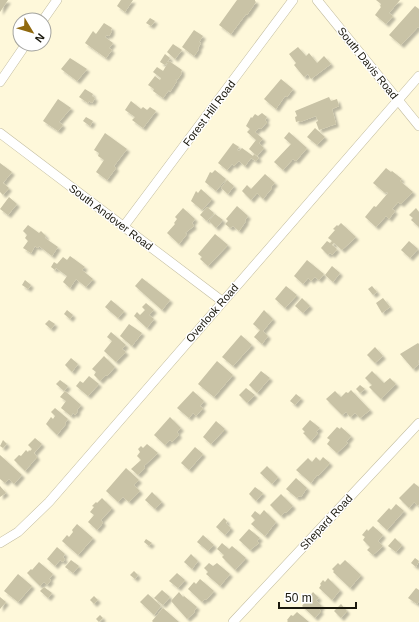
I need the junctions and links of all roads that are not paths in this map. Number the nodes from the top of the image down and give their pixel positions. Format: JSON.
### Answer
{"nodes":[{"id":1,"x":57,"y":0,"type":"edge"},
{"id":2,"x":293,"y":0,"type":"edge"},
{"id":3,"x":317,"y":0,"type":"edge"},
{"id":4,"x":49,"y":12,"type":"edge"},
{"id":5,"x":21,"y":52,"type":"edge"},
{"id":6,"x":419,"y":76,"type":"edge"},
{"id":7,"x":0,"y":82,"type":"edge"},
{"id":8,"x":397,"y":100,"type":"junction"},
{"id":9,"x":419,"y":126,"type":"edge"},
{"id":10,"x":0,"y":133,"type":"edge"},
{"id":11,"x":124,"y":226,"type":"junction"},
{"id":12,"x":222,"y":301,"type":"junction"},
{"id":13,"x":419,"y":423,"type":"edge"},
{"id":14,"x":0,"y":543,"type":"edge"},
{"id":15,"x":233,"y":622,"type":"edge"}],
"edges":[{"from":1,"to":4,"type":"street"},
{"from":2,"to":11,"type":"street","name":"Forest Hill Road"},
{"from":3,"to":8,"type":"street","name":"South Davis Road"},
{"from":5,"to":7,"type":"street"},
{"from":6,"to":8,"type":"street","name":"Overlook Road"},
{"from":8,"to":9,"type":"street","name":"South Davis Road"},
{"from":8,"to":12,"type":"street","name":"Overlook Road"},
{"from":10,"to":11,"type":"street","name":"South Andover Road"},
{"from":11,"to":12,"type":"street","name":"South Andover Road"},
{"from":12,"to":14,"type":"street","name":"Overlook Road"},
{"from":13,"to":15,"type":"street","name":"Shepard Road"}]}
